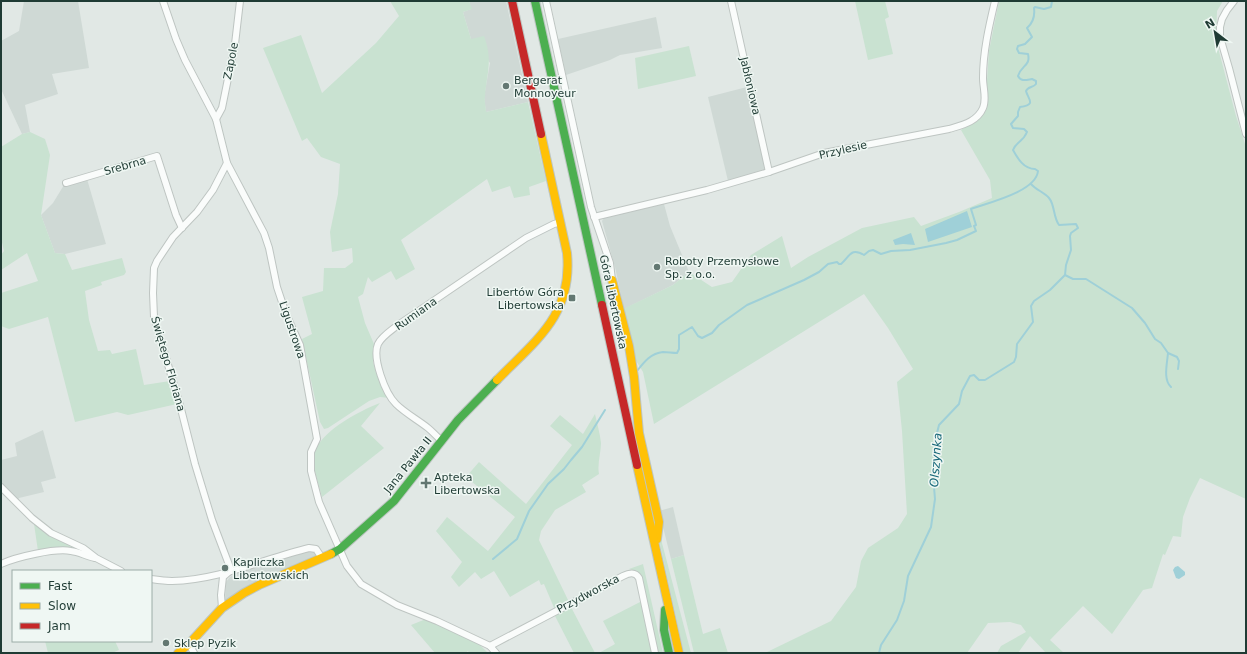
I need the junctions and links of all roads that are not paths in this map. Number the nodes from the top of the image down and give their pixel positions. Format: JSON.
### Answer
{"nodes":[{"id":1,"x":163,"y":1,"type":"edge"},
{"id":2,"x":240,"y":1,"type":"edge"},
{"id":3,"x":512,"y":1,"type":"edge"},
{"id":4,"x":528,"y":1,"type":"edge"},
{"id":5,"x":536,"y":1,"type":"edge"},
{"id":6,"x":546,"y":1,"type":"edge"},
{"id":7,"x":731,"y":1,"type":"edge"},
{"id":8,"x":995,"y":1,"type":"edge"},
{"id":9,"x":1234,"y":1,"type":"edge"},
{"id":10,"x":539,"y":15,"type":"junction"},
{"id":11,"x":216,"y":119,"type":"junction"},
{"id":12,"x":1246,"y":134,"type":"edge"},
{"id":13,"x":227,"y":163,"type":"junction"},
{"id":14,"x":769,"y":172,"type":"junction"},
{"id":15,"x":66,"y":183,"type":"dead end"},
{"id":16,"x":594,"y":217,"type":"junction"},
{"id":17,"x":561,"y":222,"type":"junction"},
{"id":18,"x":182,"y":228,"type":"junction"},
{"id":19,"x":612,"y":280,"type":"joint"},
{"id":20,"x":442,"y":441,"type":"junction"},
{"id":21,"x":1,"y":487,"type":"edge"},
{"id":22,"x":656,"y":548,"type":"junction"},
{"id":23,"x":340,"y":549,"type":"junction"},
{"id":24,"x":96,"y":558,"type":"junction"},
{"id":25,"x":322,"y":558,"type":"junction"},
{"id":26,"x":1,"y":564,"type":"edge"},
{"id":27,"x":119,"y":570,"type":"edge"},
{"id":28,"x":231,"y":570,"type":"junction"},
{"id":29,"x":152,"y":579,"type":"edge"},
{"id":30,"x":666,"y":594,"type":"junction"},
{"id":31,"x":222,"y":608,"type":"junction"},
{"id":32,"x":189,"y":644,"type":"junction"},
{"id":33,"x":490,"y":646,"type":"junction"},
{"id":34,"x":178,"y":653,"type":"edge"},
{"id":35,"x":194,"y":653,"type":"edge"},
{"id":36,"x":496,"y":653,"type":"edge"},
{"id":37,"x":655,"y":653,"type":"edge"},
{"id":38,"x":669,"y":653,"type":"edge"},
{"id":39,"x":679,"y":653,"type":"edge"}],
"edges":[{"from":1,"to":11,"type":"street"},
{"from":2,"to":11,"type":"street","name":"Zapole"},
{"from":3,"to":17,"type":"main road"},
{"from":4,"to":10,"type":"main road","name":"Góra Libertowska"},
{"from":5,"to":10,"type":"main road","name":"Góra Libertowska"},
{"from":6,"to":16,"type":"street","name":"Góra Libertowska"},
{"from":7,"to":14,"type":"street","name":"Jabłoniowa"},
{"from":8,"to":14,"type":"street","name":"Przylesie"},
{"from":9,"to":12,"type":"street"},
{"from":10,"to":22,"type":"main road","name":"Góra Libertowska"},
{"from":11,"to":13,"type":"street"},
{"from":13,"to":18,"type":"street","name":"Świętego Floriana"},
{"from":13,"to":23,"type":"street","name":"Ligustrowa"},
{"from":14,"to":16,"type":"street","name":"Przylesie"},
{"from":15,"to":18,"type":"street","name":"Srebrna"},
{"from":16,"to":19,"type":"street","name":"Góra Libertowska"},
{"from":17,"to":20,"type":"main road","name":"Jana Pawła II"},
{"from":17,"to":20,"type":"street","name":"Rumiana"},
{"from":18,"to":28,"type":"street","name":"Świętego Floriana"},
{"from":19,"to":22,"type":"main road"},
{"from":20,"to":23,"type":"main road","name":"Jana Pawła II"},
{"from":21,"to":24,"type":"street"},
{"from":22,"to":30,"type":"main road","name":"Góra Libertowska"},
{"from":23,"to":25,"type":"main road","name":"Jana Pawła II"},
{"from":23,"to":33,"type":"street"},
{"from":24,"to":26,"type":"street"},
{"from":24,"to":27,"type":"street"},
{"from":25,"to":28,"type":"street"},
{"from":25,"to":31,"type":"main road","name":"Jana Pawła II"},
{"from":28,"to":29,"type":"street"},
{"from":28,"to":31,"type":"street"},
{"from":30,"to":38,"type":"main road","name":"Góra Libertowska"},
{"from":30,"to":39,"type":"main road","name":"Góra Libertowska"},
{"from":31,"to":32,"type":"main road","name":"Jana Pawła II"},
{"from":32,"to":34,"type":"main road","name":"Jana Pawła II"},
{"from":32,"to":35,"type":"street"},
{"from":33,"to":36,"type":"street"},
{"from":33,"to":37,"type":"street","name":"Przydworska"}]}
